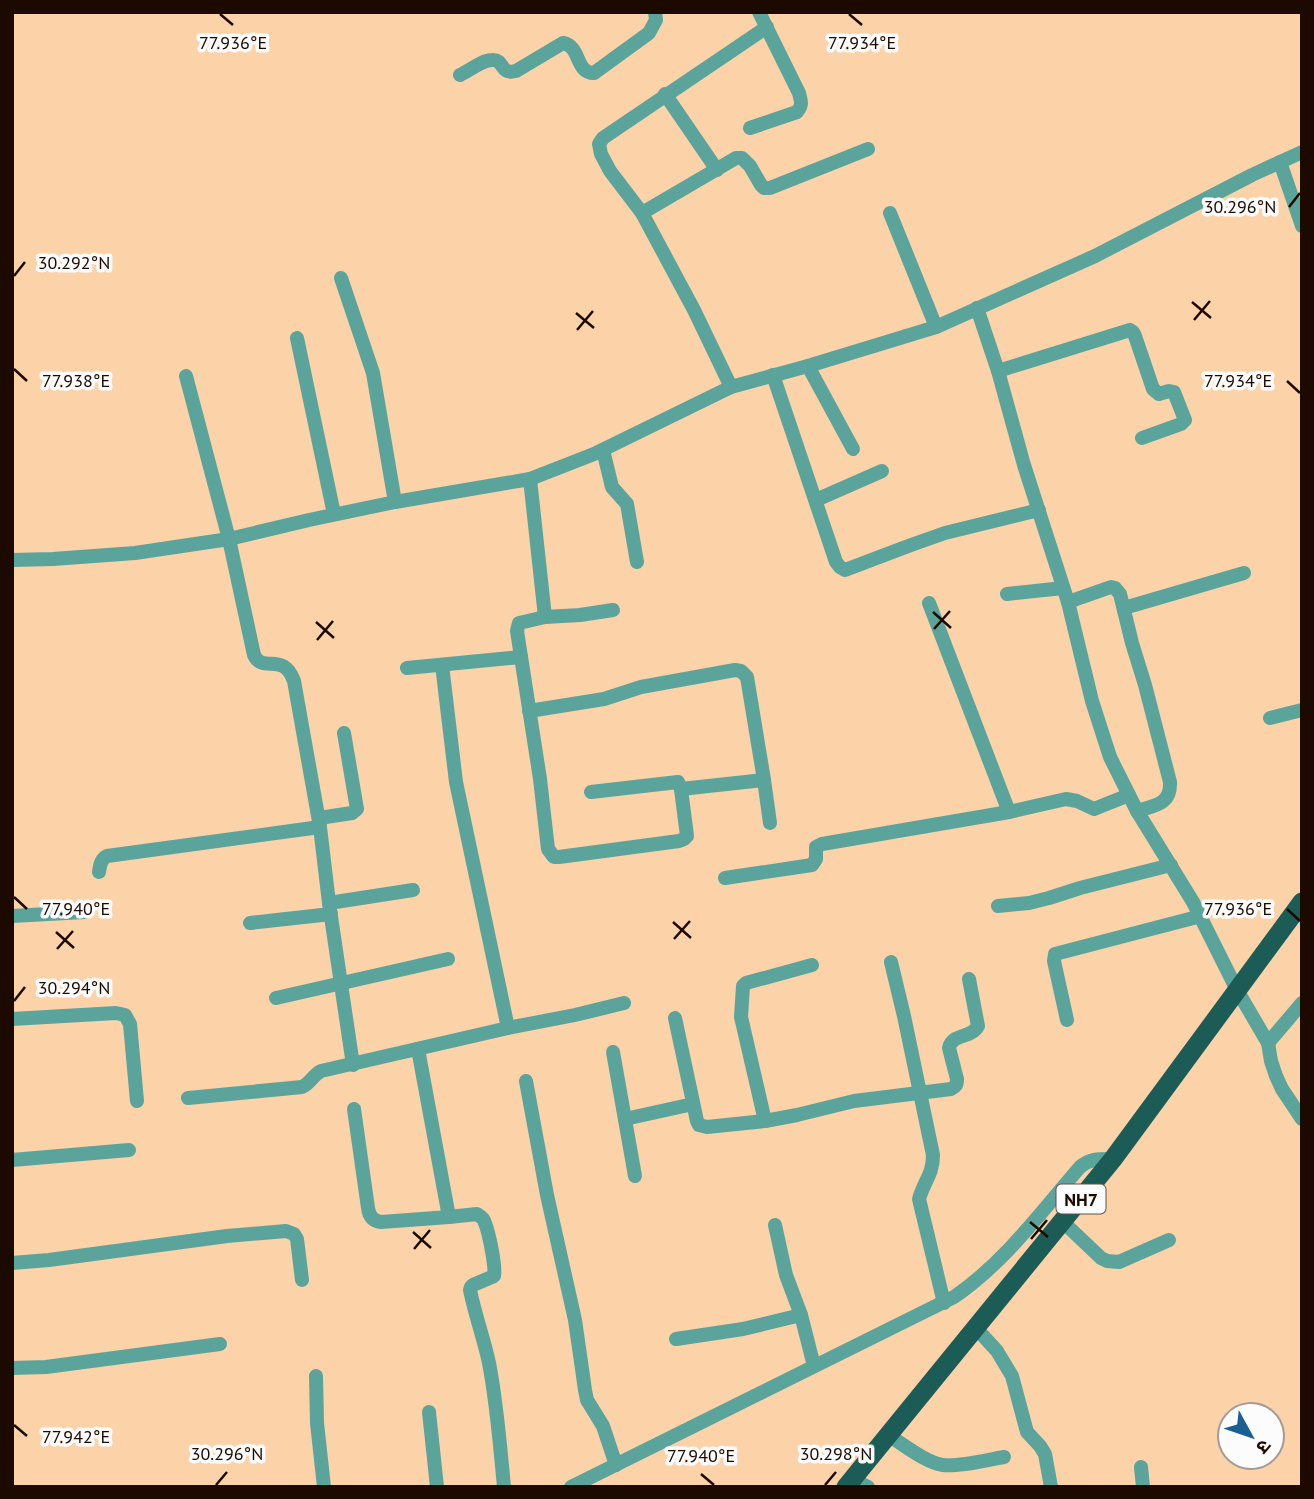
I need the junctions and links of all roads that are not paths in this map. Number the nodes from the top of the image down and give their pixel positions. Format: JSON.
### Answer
{"nodes":[{"id":1,"x":655,"y":12,"type":"edge"},
{"id":2,"x":759,"y":12,"type":"edge"},
{"id":3,"x":767,"y":27,"type":"junction"},
{"id":4,"x":460,"y":75,"type":"dead end"},
{"id":5,"x":665,"y":94,"type":"junction"},
{"id":6,"x":750,"y":128,"type":"dead end"},
{"id":7,"x":868,"y":149,"type":"dead end"},
{"id":8,"x":1302,"y":152,"type":"edge"},
{"id":9,"x":1280,"y":162,"type":"junction"},
{"id":10,"x":717,"y":170,"type":"junction"},
{"id":11,"x":642,"y":213,"type":"junction"},
{"id":12,"x":890,"y":213,"type":"dead end"},
{"id":13,"x":1302,"y":226,"type":"edge"},
{"id":14,"x":341,"y":278,"type":"dead end"},
{"id":15,"x":977,"y":308,"type":"junction"},
{"id":16,"x":936,"y":327,"type":"junction"},
{"id":17,"x":298,"y":338,"type":"dead end"},
{"id":18,"x":808,"y":366,"type":"junction"},
{"id":19,"x":998,"y":371,"type":"junction"},
{"id":20,"x":773,"y":375,"type":"junction"},
{"id":21,"x":186,"y":376,"type":"dead end"},
{"id":22,"x":731,"y":387,"type":"junction"},
{"id":23,"x":1142,"y":438,"type":"dead end"},
{"id":24,"x":853,"y":449,"type":"dead end"},
{"id":25,"x":603,"y":450,"type":"junction"},
{"id":26,"x":882,"y":471,"type":"dead end"},
{"id":27,"x":530,"y":479,"type":"junction"},
{"id":28,"x":816,"y":500,"type":"junction"},
{"id":29,"x":395,"y":502,"type":"junction"},
{"id":30,"x":1038,"y":510,"type":"junction"},
{"id":31,"x":334,"y":514,"type":"junction"},
{"id":32,"x":229,"y":539,"type":"junction"},
{"id":33,"x":12,"y":560,"type":"edge"},
{"id":34,"x":638,"y":562,"type":"dead end"},
{"id":35,"x":1244,"y":573,"type":"dead end"},
{"id":36,"x":1007,"y":594,"type":"dead end"},
{"id":37,"x":1066,"y":595,"type":"junction"},
{"id":38,"x":929,"y":603,"type":"dead end"},
{"id":39,"x":1124,"y":608,"type":"junction"},
{"id":40,"x":613,"y":610,"type":"dead end"},
{"id":41,"x":545,"y":617,"type":"junction"},
{"id":42,"x":521,"y":657,"type":"junction"},
{"id":43,"x":442,"y":665,"type":"junction"},
{"id":44,"x":407,"y":668,"type":"dead end"},
{"id":45,"x":1302,"y":710,"type":"edge"},
{"id":46,"x":529,"y":711,"type":"junction"},
{"id":47,"x":1270,"y":718,"type":"dead end"},
{"id":48,"x":344,"y":733,"type":"dead end"},
{"id":49,"x":764,"y":780,"type":"junction"},
{"id":50,"x":681,"y":789,"type":"junction"},
{"id":51,"x":591,"y":792,"type":"dead end"},
{"id":52,"x":1129,"y":795,"type":"junction"},
{"id":53,"x":1137,"y":811,"type":"junction"},
{"id":54,"x":1009,"y":812,"type":"junction"},
{"id":55,"x":320,"y":822,"type":"junction"},
{"id":56,"x":769,"y":823,"type":"dead end"},
{"id":57,"x":1171,"y":865,"type":"junction"},
{"id":58,"x":99,"y":872,"type":"dead end"},
{"id":59,"x":725,"y":878,"type":"dead end"},
{"id":60,"x":413,"y":890,"type":"dead end"},
{"id":61,"x":1302,"y":902,"type":"edge"},
{"id":62,"x":998,"y":906,"type":"dead end"},
{"id":63,"x":330,"y":908,"type":"junction"},
{"id":64,"x":84,"y":912,"type":"dead end"},
{"id":65,"x":12,"y":916,"type":"edge"},
{"id":66,"x":1201,"y":916,"type":"junction"},
{"id":67,"x":250,"y":923,"type":"dead end"},
{"id":68,"x":448,"y":959,"type":"dead end"},
{"id":69,"x":891,"y":962,"type":"dead end"},
{"id":70,"x":812,"y":965,"type":"dead end"},
{"id":71,"x":969,"y":979,"type":"dead end"},
{"id":72,"x":341,"y":984,"type":"junction"},
{"id":73,"x":1237,"y":990,"type":"junction"},
{"id":74,"x":276,"y":998,"type":"dead end"},
{"id":75,"x":624,"y":1003,"type":"dead end"},
{"id":76,"x":1302,"y":1003,"type":"edge"},
{"id":77,"x":675,"y":1018,"type":"dead end"},
{"id":78,"x":12,"y":1019,"type":"edge"},
{"id":79,"x":1067,"y":1020,"type":"dead end"},
{"id":80,"x":508,"y":1028,"type":"junction"},
{"id":81,"x":1268,"y":1043,"type":"junction"},
{"id":82,"x":418,"y":1049,"type":"junction"},
{"id":83,"x":613,"y":1052,"type":"dead end"},
{"id":84,"x":353,"y":1065,"type":"junction"},
{"id":85,"x":526,"y":1081,"type":"dead end"},
{"id":86,"x":921,"y":1093,"type":"junction"},
{"id":87,"x":188,"y":1098,"type":"dead end"},
{"id":88,"x":1295,"y":1098,"type":"edge"},
{"id":89,"x":137,"y":1101,"type":"dead end"},
{"id":90,"x":693,"y":1104,"type":"junction"},
{"id":91,"x":354,"y":1108,"type":"dead end"},
{"id":92,"x":625,"y":1119,"type":"junction"},
{"id":93,"x":1302,"y":1119,"type":"edge"},
{"id":94,"x":765,"y":1121,"type":"junction"},
{"id":95,"x":129,"y":1150,"type":"dead end"},
{"id":96,"x":1113,"y":1159,"type":"junction"},
{"id":97,"x":12,"y":1160,"type":"edge"},
{"id":98,"x":635,"y":1176,"type":"dead end"},
{"id":99,"x":449,"y":1217,"type":"junction"},
{"id":100,"x":1062,"y":1222,"type":"junction"},
{"id":101,"x":775,"y":1225,"type":"dead end"},
{"id":102,"x":1169,"y":1240,"type":"dead end"},
{"id":103,"x":12,"y":1263,"type":"edge"},
{"id":104,"x":302,"y":1280,"type":"dead end"},
{"id":105,"x":944,"y":1303,"type":"junction"},
{"id":106,"x":801,"y":1315,"type":"junction"},
{"id":107,"x":976,"y":1328,"type":"junction"},
{"id":108,"x":676,"y":1339,"type":"dead end"},
{"id":109,"x":220,"y":1345,"type":"dead end"},
{"id":110,"x":814,"y":1366,"type":"junction"},
{"id":111,"x":12,"y":1368,"type":"edge"},
{"id":112,"x":316,"y":1376,"type":"dead end"},
{"id":113,"x":429,"y":1412,"type":"dead end"},
{"id":114,"x":888,"y":1435,"type":"junction"},
{"id":115,"x":1004,"y":1457,"type":"dead end"},
{"id":116,"x":616,"y":1465,"type":"junction"},
{"id":117,"x":1141,"y":1467,"type":"dead end"},
{"id":118,"x":856,"y":1484,"type":"edge"},
{"id":119,"x":324,"y":1487,"type":"edge"},
{"id":120,"x":438,"y":1487,"type":"edge"},
{"id":121,"x":504,"y":1487,"type":"edge"},
{"id":122,"x":571,"y":1487,"type":"edge"},
{"id":123,"x":1051,"y":1487,"type":"edge"},
{"id":124,"x":1143,"y":1487,"type":"edge"}],
"edges":[{"from":1,"to":4,"type":"street"},
{"from":2,"to":3,"type":"street"},
{"from":3,"to":5,"type":"street"},
{"from":3,"to":6,"type":"street"},
{"from":5,"to":10,"type":"street"},
{"from":5,"to":11,"type":"street"},
{"from":7,"to":10,"type":"street"},
{"from":8,"to":9,"type":"street"},
{"from":9,"to":13,"type":"street"},
{"from":9,"to":15,"type":"street"},
{"from":10,"to":11,"type":"street"},
{"from":11,"to":22,"type":"street"},
{"from":12,"to":16,"type":"street"},
{"from":14,"to":29,"type":"street"},
{"from":15,"to":16,"type":"street"},
{"from":15,"to":19,"type":"street"},
{"from":16,"to":18,"type":"street"},
{"from":17,"to":31,"type":"street"},
{"from":18,"to":20,"type":"street"},
{"from":18,"to":24,"type":"street"},
{"from":19,"to":23,"type":"street"},
{"from":19,"to":30,"type":"street"},
{"from":20,"to":22,"type":"street"},
{"from":20,"to":28,"type":"street"},
{"from":21,"to":32,"type":"street"},
{"from":22,"to":25,"type":"street"},
{"from":25,"to":27,"type":"street"},
{"from":25,"to":34,"type":"street"},
{"from":26,"to":28,"type":"street"},
{"from":27,"to":29,"type":"street"},
{"from":27,"to":41,"type":"street"},
{"from":28,"to":30,"type":"street"},
{"from":29,"to":31,"type":"street"},
{"from":30,"to":37,"type":"street"},
{"from":31,"to":32,"type":"street"},
{"from":32,"to":33,"type":"street"},
{"from":32,"to":55,"type":"street"},
{"from":35,"to":39,"type":"street"},
{"from":36,"to":37,"type":"street"},
{"from":37,"to":39,"type":"street"},
{"from":37,"to":52,"type":"street"},
{"from":38,"to":54,"type":"street"},
{"from":39,"to":53,"type":"street"},
{"from":40,"to":41,"type":"street"},
{"from":41,"to":42,"type":"street"},
{"from":42,"to":43,"type":"street"},
{"from":42,"to":46,"type":"street"},
{"from":43,"to":44,"type":"street"},
{"from":43,"to":80,"type":"street"},
{"from":45,"to":47,"type":"street"},
{"from":46,"to":49,"type":"street"},
{"from":46,"to":50,"type":"street"},
{"from":48,"to":55,"type":"street"},
{"from":49,"to":50,"type":"street"},
{"from":49,"to":56,"type":"street"},
{"from":50,"to":51,"type":"street"},
{"from":52,"to":53,"type":"street"},
{"from":52,"to":54,"type":"street"},
{"from":53,"to":57,"type":"street"},
{"from":54,"to":59,"type":"street"},
{"from":55,"to":58,"type":"street"},
{"from":55,"to":63,"type":"street"},
{"from":57,"to":62,"type":"street"},
{"from":57,"to":66,"type":"street"},
{"from":60,"to":63,"type":"street"},
{"from":61,"to":73,"type":"highway","number":"NH7"},
{"from":63,"to":67,"type":"street"},
{"from":63,"to":72,"type":"street"},
{"from":64,"to":65,"type":"street"},
{"from":66,"to":73,"type":"street"},
{"from":66,"to":79,"type":"street"},
{"from":68,"to":72,"type":"street"},
{"from":69,"to":86,"type":"street"},
{"from":70,"to":94,"type":"street"},
{"from":71,"to":86,"type":"street"},
{"from":72,"to":74,"type":"street"},
{"from":72,"to":84,"type":"street"},
{"from":73,"to":81,"type":"street"},
{"from":73,"to":96,"type":"highway","number":"NH7"},
{"from":75,"to":80,"type":"street"},
{"from":76,"to":81,"type":"street"},
{"from":77,"to":90,"type":"street"},
{"from":78,"to":89,"type":"street"},
{"from":80,"to":82,"type":"street"},
{"from":81,"to":88,"type":"street"},
{"from":82,"to":84,"type":"street"},
{"from":82,"to":99,"type":"street"},
{"from":83,"to":92,"type":"street"},
{"from":84,"to":87,"type":"street"},
{"from":85,"to":116,"type":"street"},
{"from":86,"to":94,"type":"street"},
{"from":86,"to":105,"type":"street"},
{"from":88,"to":93,"type":"street"},
{"from":90,"to":92,"type":"street"},
{"from":90,"to":94,"type":"street"},
{"from":91,"to":99,"type":"street"},
{"from":92,"to":98,"type":"street"},
{"from":95,"to":97,"type":"street"},
{"from":96,"to":100,"type":"highway","number":"NH7"},
{"from":96,"to":105,"type":"street"},
{"from":99,"to":121,"type":"street"},
{"from":100,"to":102,"type":"street"},
{"from":100,"to":107,"type":"highway","number":"NH7"},
{"from":101,"to":106,"type":"street"},
{"from":103,"to":104,"type":"street"},
{"from":105,"to":110,"type":"street"},
{"from":106,"to":108,"type":"street"},
{"from":106,"to":110,"type":"street"},
{"from":107,"to":114,"type":"highway","number":"NH7"},
{"from":107,"to":123,"type":"street"},
{"from":109,"to":111,"type":"street"},
{"from":110,"to":116,"type":"street"},
{"from":112,"to":119,"type":"street"},
{"from":113,"to":120,"type":"street"},
{"from":114,"to":115,"type":"street"},
{"from":114,"to":118,"type":"highway","number":"NH7"},
{"from":116,"to":122,"type":"street"},
{"from":117,"to":124,"type":"street"}]}
